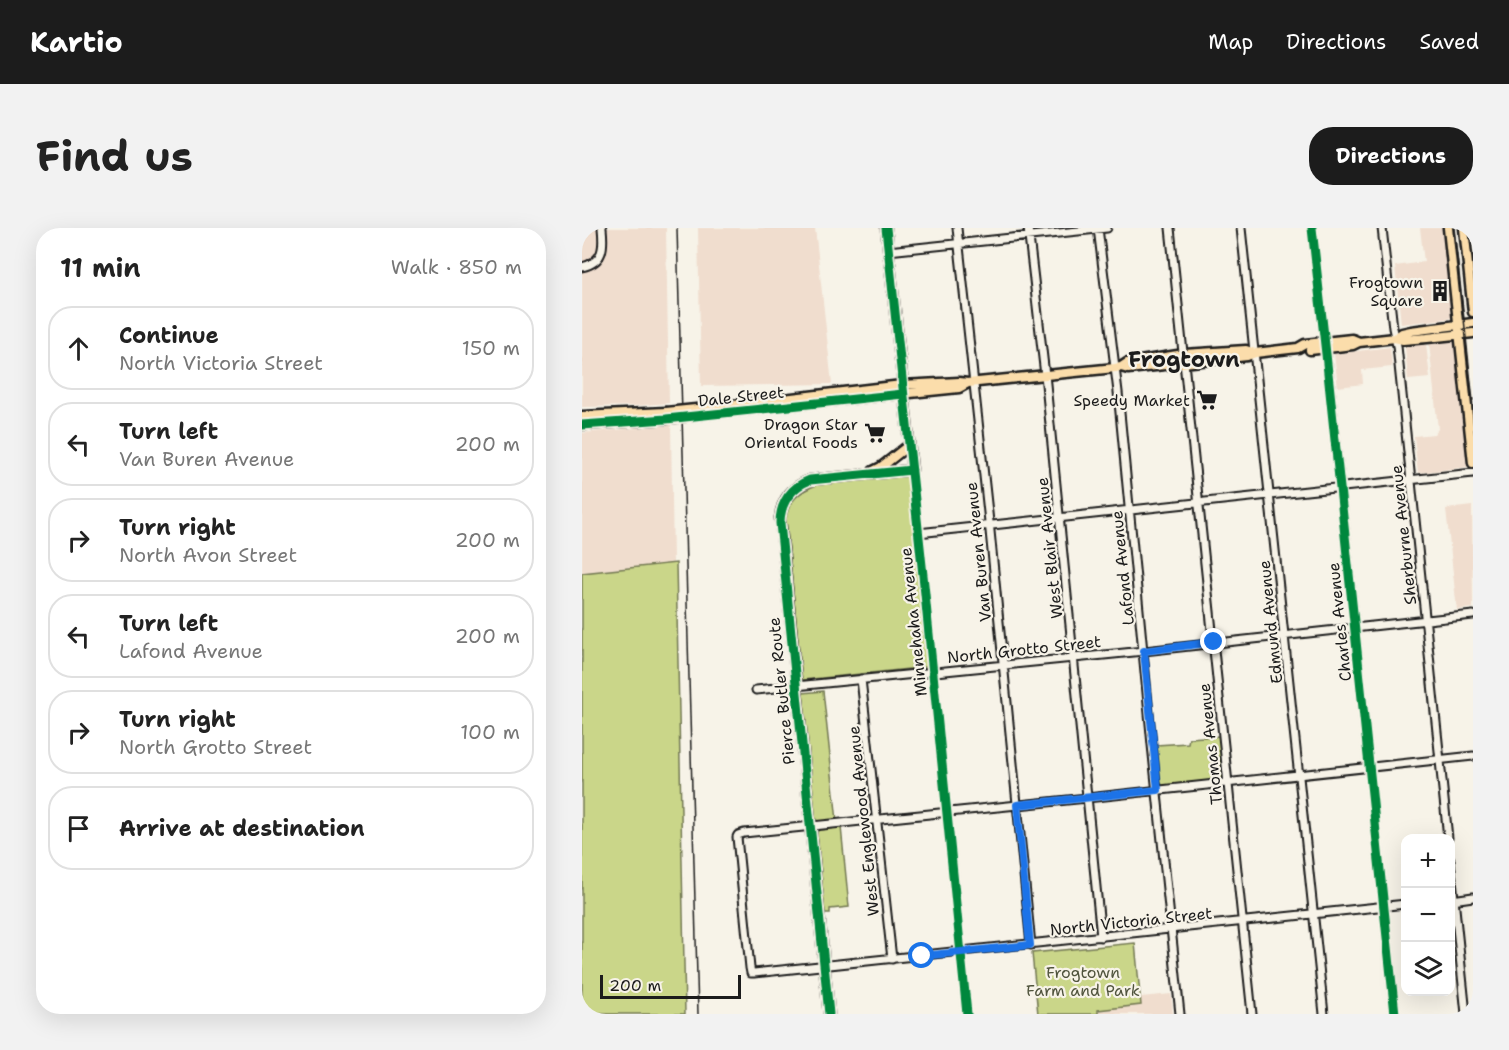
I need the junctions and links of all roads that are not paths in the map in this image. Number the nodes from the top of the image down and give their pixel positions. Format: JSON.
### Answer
{"nodes":[{"id":1,"x":602,"y":228,"type":"edge"},
{"id":2,"x":886,"y":228,"type":"edge"},
{"id":3,"x":957,"y":228,"type":"edge"},
{"id":4,"x":1028,"y":228,"type":"edge"},
{"id":5,"x":1101,"y":228,"type":"edge"},
{"id":6,"x":1170,"y":228,"type":"edge"},
{"id":7,"x":1241,"y":228,"type":"edge"},
{"id":8,"x":1312,"y":228,"type":"edge"},
{"id":9,"x":1382,"y":228,"type":"edge"},
{"id":10,"x":1448,"y":228,"type":"edge"},
{"id":11,"x":1464,"y":228,"type":"edge"},
{"id":12,"x":1029,"y":237,"type":"junction"},
{"id":13,"x":958,"y":244,"type":"junction"},
{"id":14,"x":888,"y":251,"type":"junction"},
{"id":15,"x":582,"y":267,"type":"edge"},
{"id":16,"x":1473,"y":312,"type":"edge"},
{"id":17,"x":1473,"y":323,"type":"edge"},
{"id":18,"x":1459,"y":329,"type":"junction"},
{"id":19,"x":1473,"y":333,"type":"edge"},
{"id":20,"x":1395,"y":338,"type":"junction"},
{"id":21,"x":1325,"y":345,"type":"junction"},
{"id":22,"x":1255,"y":353,"type":"junction"},
{"id":23,"x":1184,"y":359,"type":"junction"},
{"id":24,"x":1118,"y":368,"type":"junction"},
{"id":25,"x":1045,"y":375,"type":"junction"},
{"id":26,"x":971,"y":383,"type":"junction"},
{"id":27,"x":903,"y":389,"type":"junction"},
{"id":28,"x":582,"y":416,"type":"edge"},
{"id":29,"x":666,"y":416,"type":"junction"},
{"id":30,"x":582,"y":425,"type":"edge"},
{"id":31,"x":909,"y":445,"type":"junction"},
{"id":32,"x":1473,"y":463,"type":"edge"},
{"id":33,"x":912,"y":470,"type":"junction"},
{"id":34,"x":1473,"y":473,"type":"edge"},
{"id":35,"x":867,"y":474,"type":"junction"},
{"id":36,"x":1411,"y":480,"type":"junction"},
{"id":37,"x":1340,"y":488,"type":"junction"},
{"id":38,"x":1270,"y":495,"type":"junction"},
{"id":39,"x":1199,"y":503,"type":"junction"},
{"id":40,"x":1130,"y":511,"type":"junction"},
{"id":41,"x":1059,"y":518,"type":"junction"},
{"id":42,"x":989,"y":525,"type":"junction"},
{"id":43,"x":918,"y":533,"type":"junction"},
{"id":44,"x":1473,"y":615,"type":"edge"},
{"id":45,"x":1425,"y":620,"type":"junction"},
{"id":46,"x":1355,"y":627,"type":"junction"},
{"id":47,"x":1284,"y":635,"type":"junction"},
{"id":48,"x":1214,"y":642,"type":"junction"},
{"id":49,"x":1144,"y":651,"type":"junction"},
{"id":50,"x":1074,"y":657,"type":"junction"},
{"id":51,"x":1003,"y":665,"type":"junction"},
{"id":52,"x":933,"y":672,"type":"junction"},
{"id":53,"x":861,"y":679,"type":"junction"},
{"id":54,"x":796,"y":686,"type":"junction"},
{"id":55,"x":756,"y":690,"type":"dead end"},
{"id":56,"x":1473,"y":756,"type":"edge"},
{"id":57,"x":1440,"y":759,"type":"junction"},
{"id":58,"x":1370,"y":767,"type":"junction"},
{"id":59,"x":1299,"y":774,"type":"junction"},
{"id":60,"x":1228,"y":782,"type":"junction"},
{"id":61,"x":1158,"y":790,"type":"junction"},
{"id":62,"x":1088,"y":798,"type":"junction"},
{"id":63,"x":1017,"y":805,"type":"junction"},
{"id":64,"x":946,"y":813,"type":"junction"},
{"id":65,"x":876,"y":820,"type":"junction"},
{"id":66,"x":810,"y":826,"type":"junction"},
{"id":67,"x":1448,"y":834,"type":"edge"},
{"id":68,"x":1473,"y":897,"type":"edge"},
{"id":69,"x":1455,"y":899,"type":"edge"},
{"id":70,"x":1401,"y":905,"type":"edge"},
{"id":71,"x":1384,"y":907,"type":"junction"},
{"id":72,"x":1314,"y":915,"type":"junction"},
{"id":73,"x":1242,"y":922,"type":"junction"},
{"id":74,"x":1455,"y":924,"type":"edge"},
{"id":75,"x":1171,"y":930,"type":"junction"},
{"id":76,"x":1101,"y":938,"type":"junction"},
{"id":77,"x":1030,"y":945,"type":"junction"},
{"id":78,"x":961,"y":952,"type":"junction"},
{"id":79,"x":892,"y":959,"type":"junction"},
{"id":80,"x":824,"y":967,"type":"junction"},
{"id":81,"x":829,"y":1014,"type":"edge"},
{"id":82,"x":967,"y":1014,"type":"edge"},
{"id":83,"x":1180,"y":1014,"type":"edge"},
{"id":84,"x":1252,"y":1014,"type":"edge"},
{"id":85,"x":1324,"y":1014,"type":"edge"},
{"id":86,"x":1395,"y":1014,"type":"edge"},
{"id":87,"x":1466,"y":1014,"type":"edge"}],
"edges":[{"from":1,"to":15,"type":"street"},
{"from":2,"to":14,"type":"main road","name":"Minnehaha Avenue"},
{"from":3,"to":13,"type":"street","name":"Van Buren Avenue"},
{"from":4,"to":12,"type":"street","name":"West Blair Avenue"},
{"from":5,"to":12,"type":"street"},
{"from":5,"to":24,"type":"street","name":"Lafond Avenue"},
{"from":6,"to":23,"type":"street","name":"Thomas Avenue"},
{"from":7,"to":22,"type":"street","name":"Edmund Avenue"},
{"from":8,"to":21,"type":"street","name":"Charles Avenue"},
{"from":9,"to":20,"type":"street","name":"Sherburne Avenue"},
{"from":10,"to":18,"type":"main road"},
{"from":11,"to":16,"type":"main road"},
{"from":12,"to":13,"type":"street"},
{"from":12,"to":25,"type":"street","name":"West Blair Avenue"},
{"from":13,"to":14,"type":"street"},
{"from":13,"to":26,"type":"street","name":"Van Buren Avenue"},
{"from":14,"to":27,"type":"main road","name":"Minnehaha Avenue"},
{"from":17,"to":18,"type":"main road","name":"Dale Street"},
{"from":18,"to":19,"type":"main road","name":"Dale Street"},
{"from":18,"to":20,"type":"main road","name":"Dale Street"},
{"from":18,"to":32,"type":"main road"},
{"from":20,"to":21,"type":"main road","name":"Dale Street"},
{"from":20,"to":36,"type":"street","name":"Sherburne Avenue"},
{"from":21,"to":22,"type":"main road","name":"Dale Street"},
{"from":21,"to":37,"type":"street","name":"Charles Avenue"},
{"from":22,"to":23,"type":"main road","name":"Dale Street"},
{"from":22,"to":38,"type":"street","name":"Edmund Avenue"},
{"from":23,"to":24,"type":"main road","name":"Dale Street"},
{"from":23,"to":39,"type":"street","name":"Thomas Avenue"},
{"from":24,"to":25,"type":"main road","name":"Dale Street"},
{"from":24,"to":40,"type":"street","name":"Lafond Avenue"},
{"from":25,"to":26,"type":"main road","name":"Dale Street"},
{"from":25,"to":41,"type":"street","name":"West Blair Avenue"},
{"from":26,"to":27,"type":"main road","name":"Dale Street"},
{"from":26,"to":42,"type":"street","name":"Van Buren Avenue"},
{"from":27,"to":29,"type":"main road","name":"Dale Street","bridge":true},
{"from":27,"to":31,"type":"main road","name":"Minnehaha Avenue"},
{"from":28,"to":29,"type":"main road","name":"Dale Street"},
{"from":29,"to":30,"type":"main road","name":"Dale Street"},
{"from":31,"to":33,"type":"main road","name":"Minnehaha Avenue"},
{"from":31,"to":35,"type":"main road"},
{"from":33,"to":35,"type":"main road","name":"Pierce Butler Route"},
{"from":33,"to":43,"type":"street","name":"Minnehaha Avenue"},
{"from":34,"to":36,"type":"street"},
{"from":35,"to":54,"type":"main road","name":"Pierce Butler Route"},
{"from":36,"to":37,"type":"street"},
{"from":36,"to":45,"type":"street","name":"Sherburne Avenue"},
{"from":37,"to":38,"type":"street"},
{"from":37,"to":46,"type":"street","name":"Charles Avenue"},
{"from":38,"to":39,"type":"street"},
{"from":38,"to":47,"type":"street","name":"Edmund Avenue"},
{"from":39,"to":40,"type":"street"},
{"from":39,"to":48,"type":"street","name":"Thomas Avenue"},
{"from":40,"to":41,"type":"street"},
{"from":40,"to":49,"type":"street","name":"Lafond Avenue"},
{"from":41,"to":42,"type":"street"},
{"from":41,"to":50,"type":"street","name":"West Blair Avenue"},
{"from":42,"to":43,"type":"street"},
{"from":42,"to":51,"type":"street","name":"Van Buren Avenue"},
{"from":43,"to":52,"type":"street","name":"Minnehaha Avenue"},
{"from":44,"to":45,"type":"street","name":"North Grotto Street"},
{"from":45,"to":46,"type":"street","name":"North Grotto Street"},
{"from":45,"to":57,"type":"street","name":"Sherburne Avenue"},
{"from":46,"to":47,"type":"street","name":"North Grotto Street"},
{"from":46,"to":58,"type":"street","name":"Charles Avenue"},
{"from":47,"to":48,"type":"street","name":"North Grotto Street"},
{"from":47,"to":59,"type":"street","name":"Edmund Avenue"},
{"from":48,"to":49,"type":"street","name":"North Grotto Street"},
{"from":48,"to":60,"type":"street","name":"Thomas Avenue"},
{"from":49,"to":50,"type":"street","name":"North Grotto Street"},
{"from":49,"to":61,"type":"street","name":"Lafond Avenue"},
{"from":50,"to":51,"type":"street","name":"North Grotto Street"},
{"from":50,"to":62,"type":"street","name":"West Blair Avenue"},
{"from":51,"to":52,"type":"street","name":"North Grotto Street"},
{"from":51,"to":63,"type":"street","name":"Van Buren Avenue"},
{"from":52,"to":53,"type":"street","name":"North Grotto Street"},
{"from":52,"to":64,"type":"street","name":"Minnehaha Avenue"},
{"from":53,"to":54,"type":"street","name":"North Grotto Street"},
{"from":53,"to":65,"type":"street","name":"West Englewood Avenue"},
{"from":54,"to":55,"type":"street","name":"North Grotto Street"},
{"from":54,"to":66,"type":"main road","name":"Pierce Butler Route"},
{"from":56,"to":57,"type":"street"},
{"from":57,"to":58,"type":"street"},
{"from":57,"to":67,"type":"street","name":"Sherburne Avenue"},
{"from":58,"to":59,"type":"street"},
{"from":58,"to":71,"type":"street","name":"Charles Avenue"},
{"from":59,"to":60,"type":"street"},
{"from":59,"to":72,"type":"street","name":"Edmund Avenue"},
{"from":60,"to":61,"type":"street"},
{"from":60,"to":73,"type":"street","name":"Thomas Avenue"},
{"from":61,"to":62,"type":"street"},
{"from":61,"to":75,"type":"street","name":"Lafond Avenue"},
{"from":62,"to":63,"type":"street"},
{"from":62,"to":76,"type":"street","name":"West Blair Avenue"},
{"from":63,"to":64,"type":"street"},
{"from":63,"to":77,"type":"street","name":"Van Buren Avenue"},
{"from":64,"to":65,"type":"street"},
{"from":64,"to":78,"type":"street","name":"Minnehaha Avenue"},
{"from":65,"to":66,"type":"street"},
{"from":65,"to":79,"type":"street","name":"West Englewood Avenue"},
{"from":66,"to":80,"type":"main road","name":"Pierce Butler Route"},
{"from":66,"to":80,"type":"street","name":"North Victoria Street"},
{"from":68,"to":69,"type":"street"},
{"from":70,"to":71,"type":"street","name":"North Victoria Street"},
{"from":71,"to":72,"type":"street","name":"North Victoria Street"},
{"from":71,"to":86,"type":"street","name":"Charles Avenue"},
{"from":72,"to":73,"type":"street","name":"North Victoria Street"},
{"from":72,"to":85,"type":"street","name":"Edmund Avenue"},
{"from":73,"to":75,"type":"street","name":"North Victoria Street"},
{"from":73,"to":84,"type":"street","name":"Thomas Avenue"},
{"from":74,"to":87,"type":"street"},
{"from":75,"to":76,"type":"street","name":"North Victoria Street"},
{"from":75,"to":83,"type":"street","name":"Lafond Avenue"},
{"from":76,"to":77,"type":"street","name":"North Victoria Street"},
{"from":77,"to":78,"type":"street","name":"North Victoria Street"},
{"from":78,"to":79,"type":"street","name":"North Victoria Street"},
{"from":78,"to":82,"type":"street","name":"Minnehaha Avenue"},
{"from":79,"to":80,"type":"street","name":"North Victoria Street"},
{"from":80,"to":81,"type":"main road","name":"Pierce Butler Route"}]}
